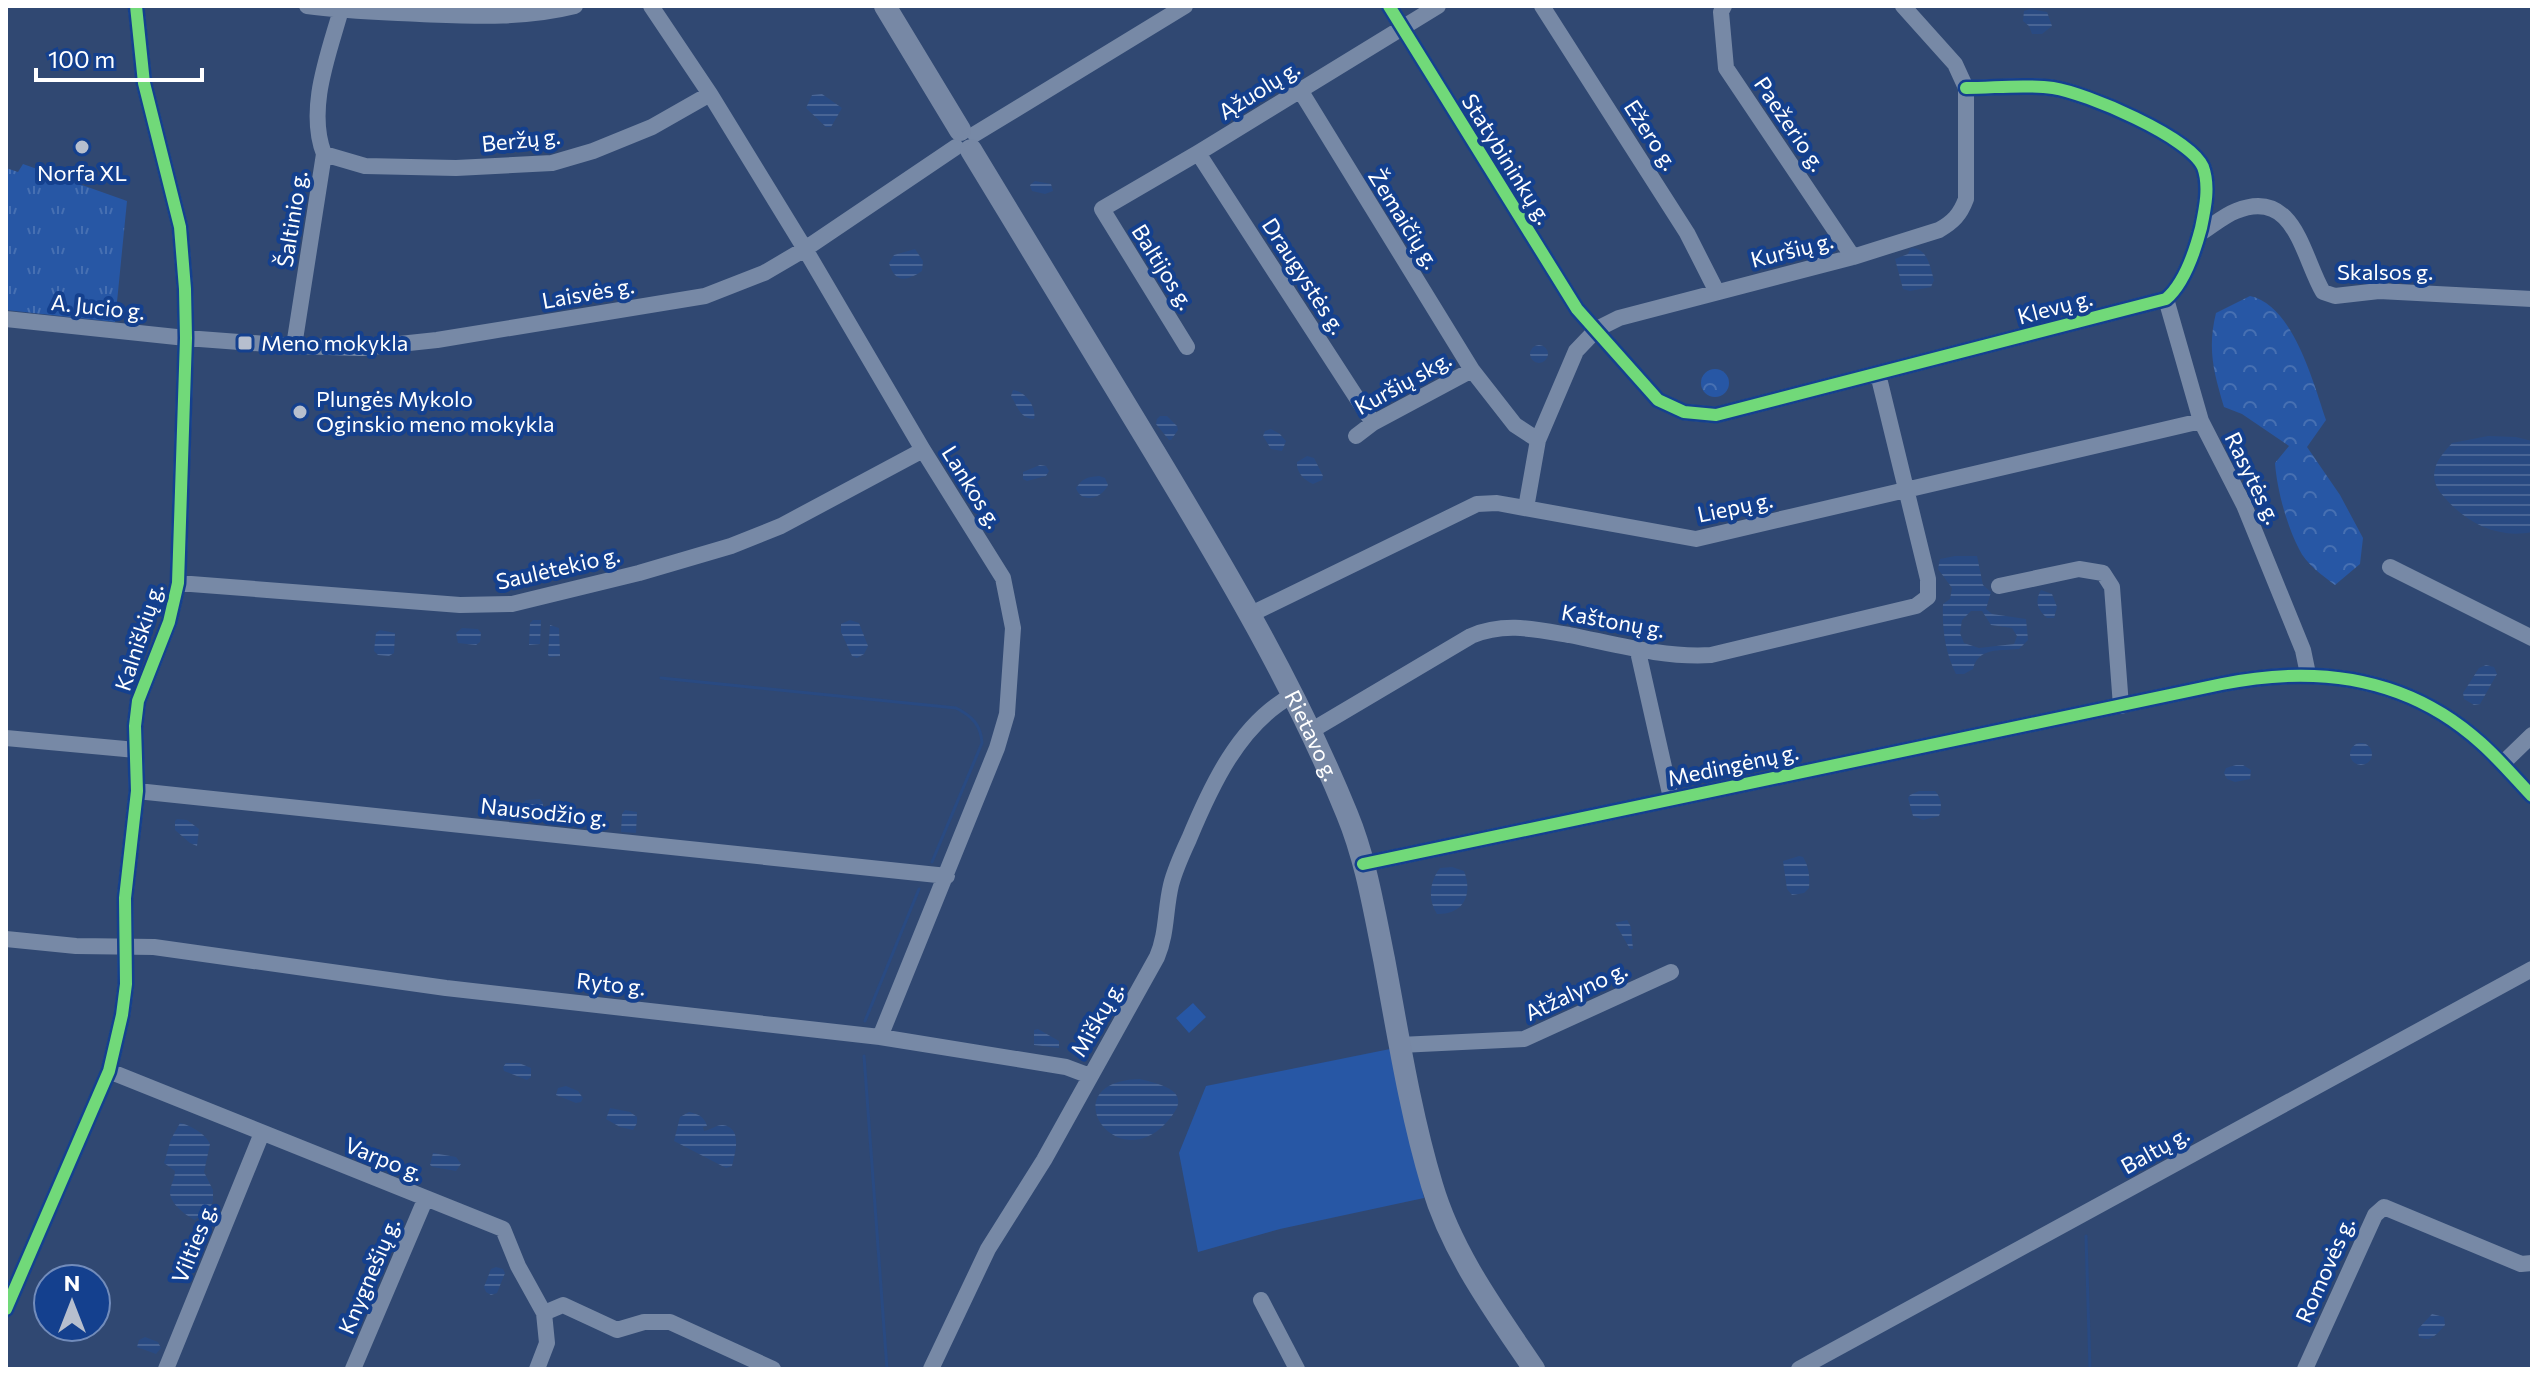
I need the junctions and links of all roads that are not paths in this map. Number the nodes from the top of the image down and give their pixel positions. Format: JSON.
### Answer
{"nodes":[{"id":1,"x":136,"y":6,"type":"edge"},
{"id":2,"x":307,"y":6,"type":"edge"},
{"id":3,"x":575,"y":6,"type":"edge"},
{"id":4,"x":651,"y":6,"type":"edge"},
{"id":5,"x":885,"y":6,"type":"edge"},
{"id":6,"x":1185,"y":6,"type":"edge"},
{"id":7,"x":1389,"y":6,"type":"edge"},
{"id":8,"x":1438,"y":6,"type":"edge"},
{"id":9,"x":1542,"y":6,"type":"edge"},
{"id":10,"x":1724,"y":6,"type":"edge"},
{"id":11,"x":1903,"y":6,"type":"edge"},
{"id":12,"x":342,"y":8,"type":"edge"},
{"id":13,"x":1402,"y":27,"type":"junction"},
{"id":14,"x":1966,"y":88,"type":"junction"},
{"id":15,"x":1300,"y":90,"type":"junction"},
{"id":16,"x":710,"y":94,"type":"junction"},
{"id":17,"x":966,"y":140,"type":"junction"},
{"id":18,"x":1198,"y":153,"type":"junction"},
{"id":19,"x":324,"y":154,"type":"junction"},
{"id":20,"x":1102,"y":209,"type":"joint"},
{"id":21,"x":2199,"y":234,"type":"junction"},
{"id":22,"x":805,"y":249,"type":"junction"},
{"id":23,"x":1853,"y":257,"type":"junction"},
{"id":24,"x":1717,"y":292,"type":"junction"},
{"id":25,"x":2166,"y":299,"type":"junction"},
{"id":26,"x":2532,"y":299,"type":"edge"},
{"id":27,"x":6,"y":319,"type":"edge"},
{"id":28,"x":1597,"y":329,"type":"junction"},
{"id":29,"x":186,"y":338,"type":"junction"},
{"id":30,"x":294,"y":346,"type":"junction"},
{"id":31,"x":1187,"y":347,"type":"dead end"},
{"id":32,"x":1472,"y":370,"type":"junction"},
{"id":33,"x":1878,"y":374,"type":"junction"},
{"id":34,"x":2201,"y":421,"type":"junction"},
{"id":35,"x":1373,"y":423,"type":"junction"},
{"id":36,"x":1356,"y":436,"type":"dead end"},
{"id":37,"x":1538,"y":440,"type":"junction"},
{"id":38,"x":923,"y":450,"type":"junction"},
{"id":39,"x":1907,"y":489,"type":"junction"},
{"id":40,"x":1526,"y":508,"type":"junction"},
{"id":41,"x":2390,"y":567,"type":"dead end"},
{"id":42,"x":178,"y":583,"type":"junction"},
{"id":43,"x":1999,"y":586,"type":"dead end"},
{"id":44,"x":1249,"y":615,"type":"junction"},
{"id":45,"x":2532,"y":638,"type":"edge"},
{"id":46,"x":1639,"y":649,"type":"junction"},
{"id":47,"x":2308,"y":674,"type":"junction"},
{"id":48,"x":1291,"y":696,"type":"junction"},
{"id":49,"x":2116,"y":707,"type":"junction"},
{"id":50,"x":1309,"y":732,"type":"junction"},
{"id":51,"x":2532,"y":735,"type":"edge"},
{"id":52,"x":6,"y":738,"type":"edge"},
{"id":53,"x":136,"y":750,"type":"junction"},
{"id":54,"x":2502,"y":764,"type":"junction"},
{"id":55,"x":137,"y":791,"type":"junction"},
{"id":56,"x":2532,"y":796,"type":"edge"},
{"id":57,"x":1671,"y":798,"type":"junction"},
{"id":58,"x":1363,"y":864,"type":"junction"},
{"id":59,"x":947,"y":876,"type":"junction"},
{"id":60,"x":6,"y":939,"type":"edge"},
{"id":61,"x":126,"y":946,"type":"junction"},
{"id":62,"x":2532,"y":969,"type":"edge"},
{"id":63,"x":1671,"y":972,"type":"dead end"},
{"id":64,"x":880,"y":1037,"type":"junction"},
{"id":65,"x":1400,"y":1045,"type":"junction"},
{"id":66,"x":109,"y":1071,"type":"junction"},
{"id":67,"x":1090,"y":1076,"type":"junction"},
{"id":68,"x":262,"y":1133,"type":"junction"},
{"id":69,"x":425,"y":1200,"type":"junction"},
{"id":70,"x":2532,"y":1263,"type":"edge"},
{"id":71,"x":1261,"y":1300,"type":"dead end"},
{"id":72,"x":6,"y":1309,"type":"edge"},
{"id":73,"x":544,"y":1313,"type":"junction"},
{"id":74,"x":166,"y":1369,"type":"edge"},
{"id":75,"x":353,"y":1369,"type":"edge"},
{"id":76,"x":537,"y":1369,"type":"edge"},
{"id":77,"x":773,"y":1369,"type":"edge"},
{"id":78,"x":931,"y":1369,"type":"edge"},
{"id":79,"x":1297,"y":1369,"type":"edge"},
{"id":80,"x":1534,"y":1369,"type":"edge"},
{"id":81,"x":1799,"y":1369,"type":"edge"},
{"id":82,"x":2305,"y":1369,"type":"edge"}],
"edges":[{"from":1,"to":29,"type":"street","name":"Kalniškių g."},
{"from":2,"to":12,"type":"street"},
{"from":3,"to":12,"type":"street"},
{"from":4,"to":16,"type":"street","name":"Lankos g."},
{"from":5,"to":17,"type":"main road","name":"Rietavo g."},
{"from":6,"to":17,"type":"street","name":"Laisvės g."},
{"from":7,"to":13,"type":"street","name":"Statybininkų g."},
{"from":8,"to":13,"type":"street","name":"Ąžuolų g."},
{"from":9,"to":24,"type":"street","name":"Ežero g."},
{"from":10,"to":23,"type":"street","name":"Paežerio g."},
{"from":11,"to":14,"type":"street","name":"Kuršių g."},
{"from":12,"to":19,"type":"street","name":"Šaltinio g."},
{"from":13,"to":15,"type":"street","name":"Ąžuolų g."},
{"from":13,"to":28,"type":"street","name":"Statybininkų g."},
{"from":14,"to":21,"type":"street"},
{"from":14,"to":23,"type":"street","name":"Kuršių g."},
{"from":15,"to":18,"type":"street","name":"Ąžuolų g."},
{"from":15,"to":32,"type":"street","name":"Žemaičių g."},
{"from":16,"to":19,"type":"street","name":"Beržų g."},
{"from":16,"to":22,"type":"street","name":"Lankos g."},
{"from":17,"to":22,"type":"street","name":"Laisvės g."},
{"from":17,"to":44,"type":"main road","name":"Rietavo g."},
{"from":18,"to":20,"type":"street","name":"Ąžuolų g."},
{"from":18,"to":35,"type":"street","name":"Draugystės g."},
{"from":19,"to":30,"type":"street","name":"Šaltinio g."},
{"from":20,"to":31,"type":"street","name":"Baltijos g."},
{"from":21,"to":25,"type":"street"},
{"from":21,"to":26,"type":"street","name":"Skalsos g."},
{"from":22,"to":30,"type":"street","name":"Laisvės g."},
{"from":22,"to":38,"type":"street","name":"Lankos g."},
{"from":23,"to":24,"type":"street","name":"Kuršių g."},
{"from":24,"to":28,"type":"street","name":"Kuršių g."},
{"from":25,"to":33,"type":"street","name":"Klevų g."},
{"from":25,"to":34,"type":"street","name":"Rasytės g."},
{"from":27,"to":29,"type":"street","name":"A. Jucio g."},
{"from":28,"to":33,"type":"street","name":"Klevų g."},
{"from":28,"to":37,"type":"street","name":"Kuršių g."},
{"from":29,"to":30,"type":"street","name":"Laisvės g."},
{"from":29,"to":42,"type":"street","name":"Kalniškių g."},
{"from":32,"to":35,"type":"street","name":"Kuršių skg."},
{"from":32,"to":37,"type":"street","name":"Kuršių skg."},
{"from":33,"to":39,"type":"street"},
{"from":34,"to":39,"type":"street","name":"Liepų g."},
{"from":34,"to":47,"type":"street","name":"Rasytės g."},
{"from":35,"to":36,"type":"street","name":"Kuršių skg."},
{"from":37,"to":40,"type":"street","name":"Kuršių g."},
{"from":38,"to":42,"type":"street","name":"Saulėtekio g."},
{"from":38,"to":59,"type":"street","name":"Lankos g."},
{"from":39,"to":40,"type":"street","name":"Liepų g."},
{"from":39,"to":46,"type":"street","name":"Kaštonų g."},
{"from":40,"to":44,"type":"street","name":"Liepų g."},
{"from":41,"to":45,"type":"street"},
{"from":42,"to":53,"type":"street","name":"Kalniškių g."},
{"from":43,"to":49,"type":"street"},
{"from":44,"to":48,"type":"main road","name":"Rietavo g."},
{"from":46,"to":50,"type":"street","name":"Kaštonų g."},
{"from":46,"to":57,"type":"street"},
{"from":47,"to":49,"type":"street","name":"Medingėnų g."},
{"from":47,"to":54,"type":"street","name":"Medingėnų g."},
{"from":48,"to":50,"type":"main road","name":"Rietavo g."},
{"from":48,"to":67,"type":"street","name":"Miškų g."},
{"from":49,"to":57,"type":"street","name":"Medingėnų g."},
{"from":50,"to":58,"type":"main road","name":"Rietavo g."},
{"from":51,"to":54,"type":"street"},
{"from":52,"to":53,"type":"street"},
{"from":53,"to":55,"type":"street","name":"Kalniškių g."},
{"from":54,"to":56,"type":"street","name":"Medingėnų g."},
{"from":55,"to":59,"type":"street","name":"Nausodžio g."},
{"from":55,"to":61,"type":"street","name":"Kalniškių g."},
{"from":57,"to":58,"type":"street","name":"Medingėnų g."},
{"from":58,"to":65,"type":"main road","name":"Rietavo g."},
{"from":59,"to":64,"type":"street","name":"Lankos g."},
{"from":60,"to":61,"type":"street","name":"Ryto g."},
{"from":61,"to":64,"type":"street","name":"Ryto g."},
{"from":61,"to":66,"type":"street","name":"Kalniškių g."},
{"from":62,"to":81,"type":"street","name":"Baltų g."},
{"from":63,"to":65,"type":"street","name":"Atžalyno g."},
{"from":64,"to":67,"type":"street","name":"Ryto g."},
{"from":65,"to":80,"type":"main road","name":"Rietavo g."},
{"from":66,"to":68,"type":"street","name":"Varpo g."},
{"from":66,"to":72,"type":"street","name":"Kalniškių g."},
{"from":67,"to":78,"type":"street","name":"Miškų g."},
{"from":68,"to":69,"type":"street","name":"Varpo g."},
{"from":68,"to":74,"type":"street","name":"Vilties g."},
{"from":69,"to":73,"type":"street","name":"Varpo g."},
{"from":69,"to":75,"type":"street","name":"Knygnešių g."},
{"from":70,"to":82,"type":"street","name":"Romovės g."},
{"from":71,"to":79,"type":"street"},
{"from":73,"to":76,"type":"street","name":"Varpo g."},
{"from":73,"to":77,"type":"street"}]}
